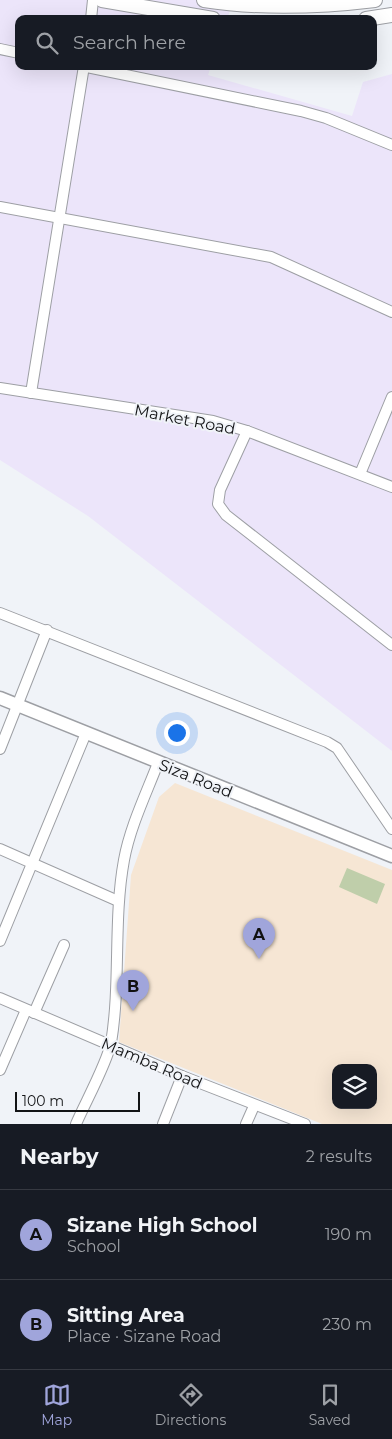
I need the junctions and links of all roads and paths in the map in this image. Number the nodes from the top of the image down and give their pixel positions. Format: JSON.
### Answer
{"nodes":[{"id":1,"x":93,"y":0,"type":"edge"},
{"id":2,"x":102,"y":0,"type":"edge"},
{"id":3,"x":204,"y":0,"type":"edge"},
{"id":4,"x":375,"y":0,"type":"edge"},
{"id":5,"x":91,"y":15,"type":"edge"},
{"id":6,"x":190,"y":15,"type":"edge"},
{"id":7,"x":392,"y":15,"type":"edge"},
{"id":8,"x":377,"y":17,"type":"edge"},
{"id":9,"x":0,"y":50,"type":"edge"},
{"id":10,"x":15,"y":52,"type":"edge"},
{"id":11,"x":82,"y":70,"type":"edge"},
{"id":12,"x":102,"y":70,"type":"edge"},
{"id":13,"x":392,"y":145,"type":"edge"},
{"id":14,"x":0,"y":207,"type":"edge"},
{"id":15,"x":60,"y":218,"type":"junction"},
{"id":16,"x":392,"y":312,"type":"edge"},
{"id":17,"x":0,"y":388,"type":"edge"},
{"id":18,"x":31,"y":393,"type":"junction"},
{"id":19,"x":392,"y":397,"type":"edge"},
{"id":20,"x":247,"y":431,"type":"junction"},
{"id":21,"x":360,"y":474,"type":"junction"},
{"id":22,"x":392,"y":487,"type":"edge"},
{"id":23,"x":0,"y":613,"type":"edge"},
{"id":24,"x":47,"y":630,"type":"junction"},
{"id":25,"x":392,"y":645,"type":"edge"},
{"id":26,"x":0,"y":698,"type":"edge"},
{"id":27,"x":18,"y":706,"type":"junction"},
{"id":28,"x":86,"y":733,"type":"junction"},
{"id":29,"x":0,"y":749,"type":"edge"},
{"id":30,"x":158,"y":763,"type":"junction"},
{"id":31,"x":392,"y":829,"type":"edge"},
{"id":32,"x":0,"y":849,"type":"edge"},
{"id":33,"x":392,"y":856,"type":"edge"},
{"id":34,"x":33,"y":863,"type":"junction"},
{"id":35,"x":118,"y":901,"type":"junction"},
{"id":36,"x":0,"y":942,"type":"edge"},
{"id":37,"x":64,"y":945,"type":"dead end"},
{"id":38,"x":0,"y":998,"type":"edge"},
{"id":39,"x":30,"y":1011,"type":"junction"},
{"id":40,"x":110,"y":1045,"type":"junction"},
{"id":41,"x":0,"y":1070,"type":"edge"},
{"id":42,"x":182,"y":1076,"type":"junction"},
{"id":43,"x":254,"y":1106,"type":"junction"},
{"id":44,"x":76,"y":1124,"type":"edge"},
{"id":45,"x":163,"y":1124,"type":"edge"},
{"id":46,"x":246,"y":1124,"type":"edge"},
{"id":47,"x":305,"y":1124,"type":"edge"}],
"edges":[{"from":1,"to":5,"type":"street"},
{"from":2,"to":6,"type":"main road"},
{"from":3,"to":4,"type":"main road"},
{"from":7,"to":8,"type":"main road"},
{"from":9,"to":10,"type":"street"},
{"from":11,"to":15,"type":"street"},
{"from":12,"to":13,"type":"street"},
{"from":14,"to":15,"type":"street"},
{"from":15,"to":16,"type":"street"},
{"from":15,"to":18,"type":"street"},
{"from":17,"to":18,"type":"street","name":"Market Road"},
{"from":18,"to":20,"type":"street","name":"Market Road"},
{"from":19,"to":21,"type":"street"},
{"from":20,"to":21,"type":"street","name":"Market Road"},
{"from":20,"to":25,"type":"street"},
{"from":21,"to":22,"type":"street","name":"Market Road"},
{"from":23,"to":24,"type":"street"},
{"from":24,"to":27,"type":"street"},
{"from":24,"to":31,"type":"street"},
{"from":26,"to":27,"type":"street","name":"Siza Road"},
{"from":27,"to":28,"type":"street","name":"Siza Road"},
{"from":27,"to":29,"type":"street"},
{"from":28,"to":30,"type":"street","name":"Siza Road"},
{"from":28,"to":34,"type":"street"},
{"from":30,"to":33,"type":"street","name":"Siza Road"},
{"from":30,"to":35,"type":"street"},
{"from":32,"to":34,"type":"street"},
{"from":34,"to":35,"type":"street"},
{"from":34,"to":36,"type":"street"},
{"from":35,"to":40,"type":"street"},
{"from":37,"to":39,"type":"street"},
{"from":38,"to":39,"type":"street","name":"Mamba Road"},
{"from":39,"to":40,"type":"street","name":"Mamba Road"},
{"from":39,"to":41,"type":"street"},
{"from":40,"to":42,"type":"street","name":"Mamba Road"},
{"from":40,"to":44,"type":"street"},
{"from":42,"to":43,"type":"street","name":"Mamba Road"},
{"from":42,"to":45,"type":"street"},
{"from":43,"to":46,"type":"street"},
{"from":43,"to":47,"type":"street","name":"Mamba Road"}]}
